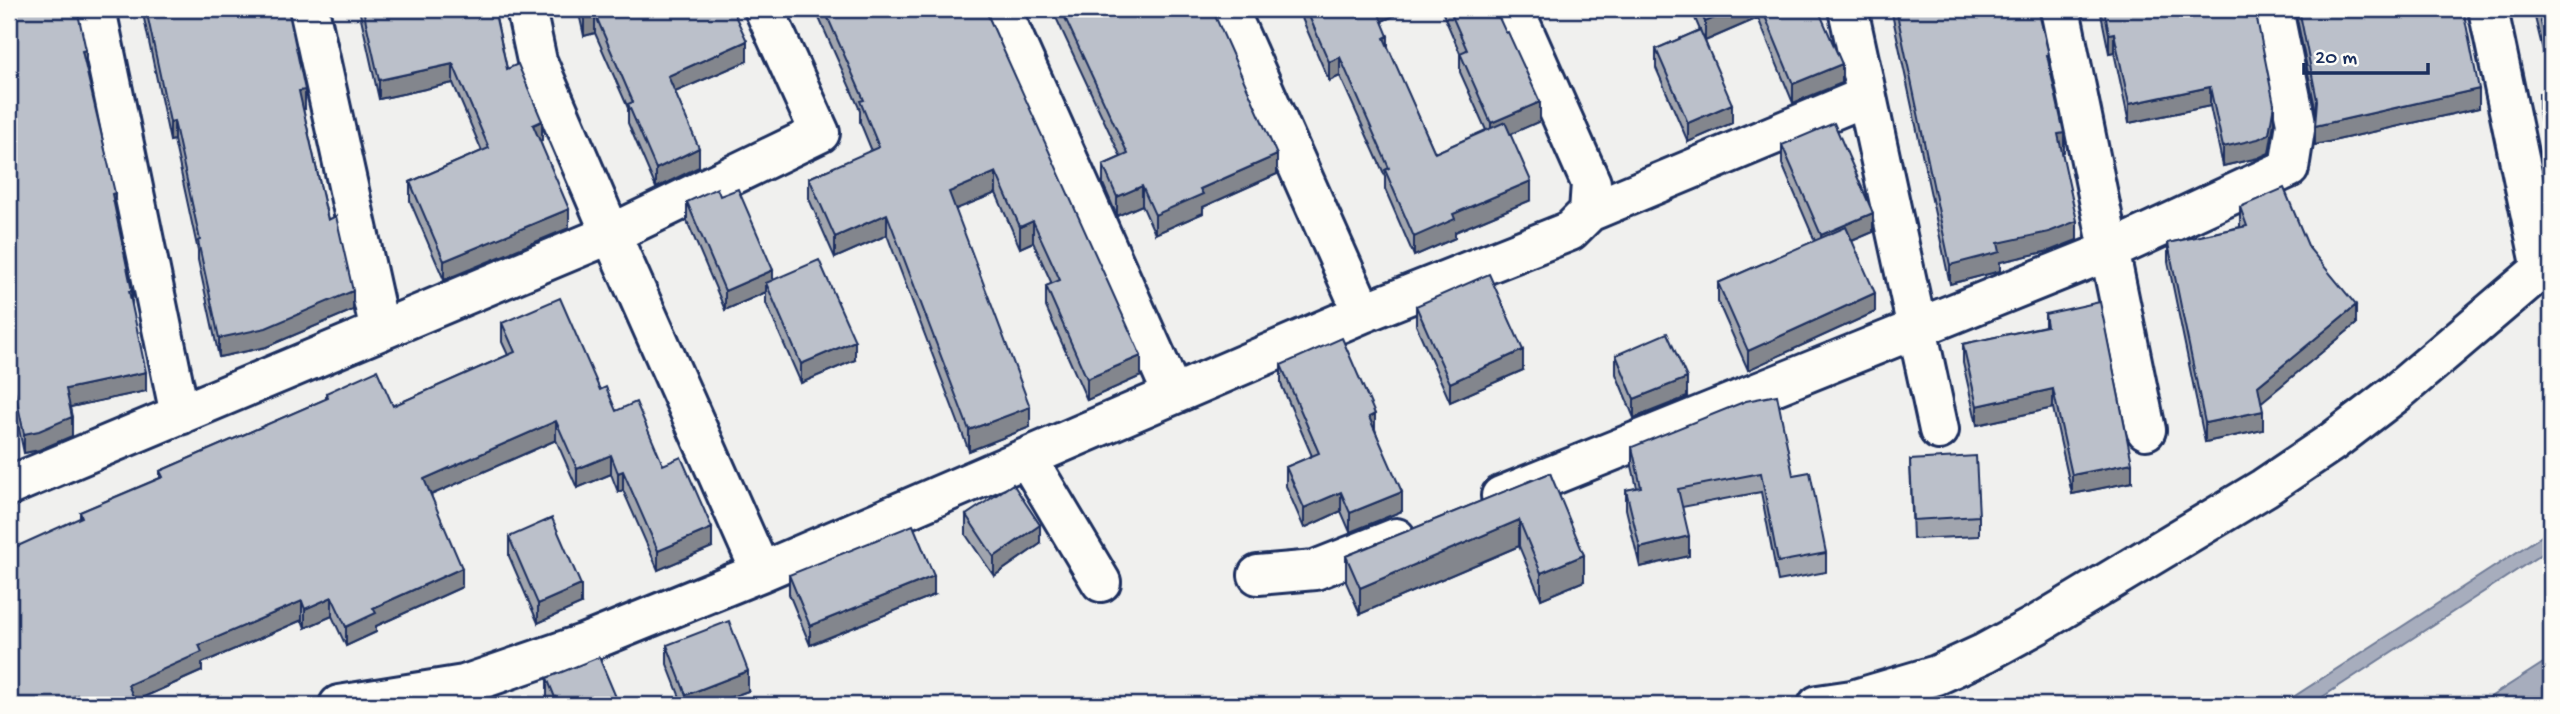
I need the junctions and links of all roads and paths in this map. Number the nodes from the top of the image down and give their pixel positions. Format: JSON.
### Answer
{"nodes":[{"id":1,"x":96,"y":9,"type":"edge"},
{"id":2,"x":310,"y":9,"type":"edge"},
{"id":3,"x":526,"y":9,"type":"edge"},
{"id":4,"x":764,"y":9,"type":"edge"},
{"id":5,"x":1001,"y":9,"type":"edge"},
{"id":6,"x":1228,"y":9,"type":"edge"},
{"id":7,"x":1514,"y":9,"type":"edge"},
{"id":8,"x":1848,"y":9,"type":"edge"},
{"id":9,"x":2060,"y":9,"type":"edge"},
{"id":10,"x":2273,"y":9,"type":"edge"},
{"id":11,"x":2488,"y":9,"type":"edge"},
{"id":12,"x":1867,"y":96,"type":"junction"},
{"id":13,"x":1589,"y":212,"type":"junction"},
{"id":14,"x":611,"y":234,"type":"junction"},
{"id":15,"x":2109,"y":251,"type":"junction"},
{"id":16,"x":2547,"y":265,"type":"edge"},
{"id":17,"x":1363,"y":313,"type":"junction"},
{"id":18,"x":1916,"y":329,"type":"junction"},
{"id":19,"x":380,"y":331,"type":"junction"},
{"id":20,"x":1174,"y":395,"type":"junction"},
{"id":21,"x":180,"y":415,"type":"junction"},
{"id":22,"x":1939,"y":429,"type":"dead end"},
{"id":23,"x":2146,"y":430,"type":"dead end"},
{"id":24,"x":1027,"y":458,"type":"junction"},
{"id":25,"x":9,"y":486,"type":"edge"},
{"id":26,"x":1469,"y":508,"type":"edge"},
{"id":27,"x":1430,"y":524,"type":"edge"},
{"id":28,"x":761,"y":572,"type":"junction"},
{"id":29,"x":1258,"y":575,"type":"dead end"},
{"id":30,"x":1101,"y":582,"type":"dead end"},
{"id":31,"x":339,"y":705,"type":"edge"},
{"id":32,"x":1818,"y":705,"type":"edge"}],
"edges":[{"from":1,"to":21,"type":"street"},
{"from":2,"to":19,"type":"street"},
{"from":3,"to":14,"type":"street"},
{"from":4,"to":14,"type":"street"},
{"from":5,"to":20,"type":"street"},
{"from":6,"to":17,"type":"street"},
{"from":7,"to":13,"type":"street"},
{"from":8,"to":12,"type":"street"},
{"from":9,"to":15,"type":"street"},
{"from":10,"to":15,"type":"street"},
{"from":11,"to":16,"type":"street"},
{"from":12,"to":13,"type":"street"},
{"from":12,"to":18,"type":"street"},
{"from":13,"to":17,"type":"street"},
{"from":14,"to":19,"type":"street"},
{"from":14,"to":28,"type":"street"},
{"from":15,"to":18,"type":"street"},
{"from":15,"to":23,"type":"street"},
{"from":16,"to":32,"type":"street"},
{"from":17,"to":20,"type":"street"},
{"from":18,"to":22,"type":"street"},
{"from":18,"to":26,"type":"street"},
{"from":19,"to":21,"type":"street"},
{"from":20,"to":24,"type":"street"},
{"from":21,"to":25,"type":"street"},
{"from":24,"to":28,"type":"street"},
{"from":24,"to":30,"type":"street"},
{"from":27,"to":29,"type":"street"},
{"from":28,"to":31,"type":"street"}]}
